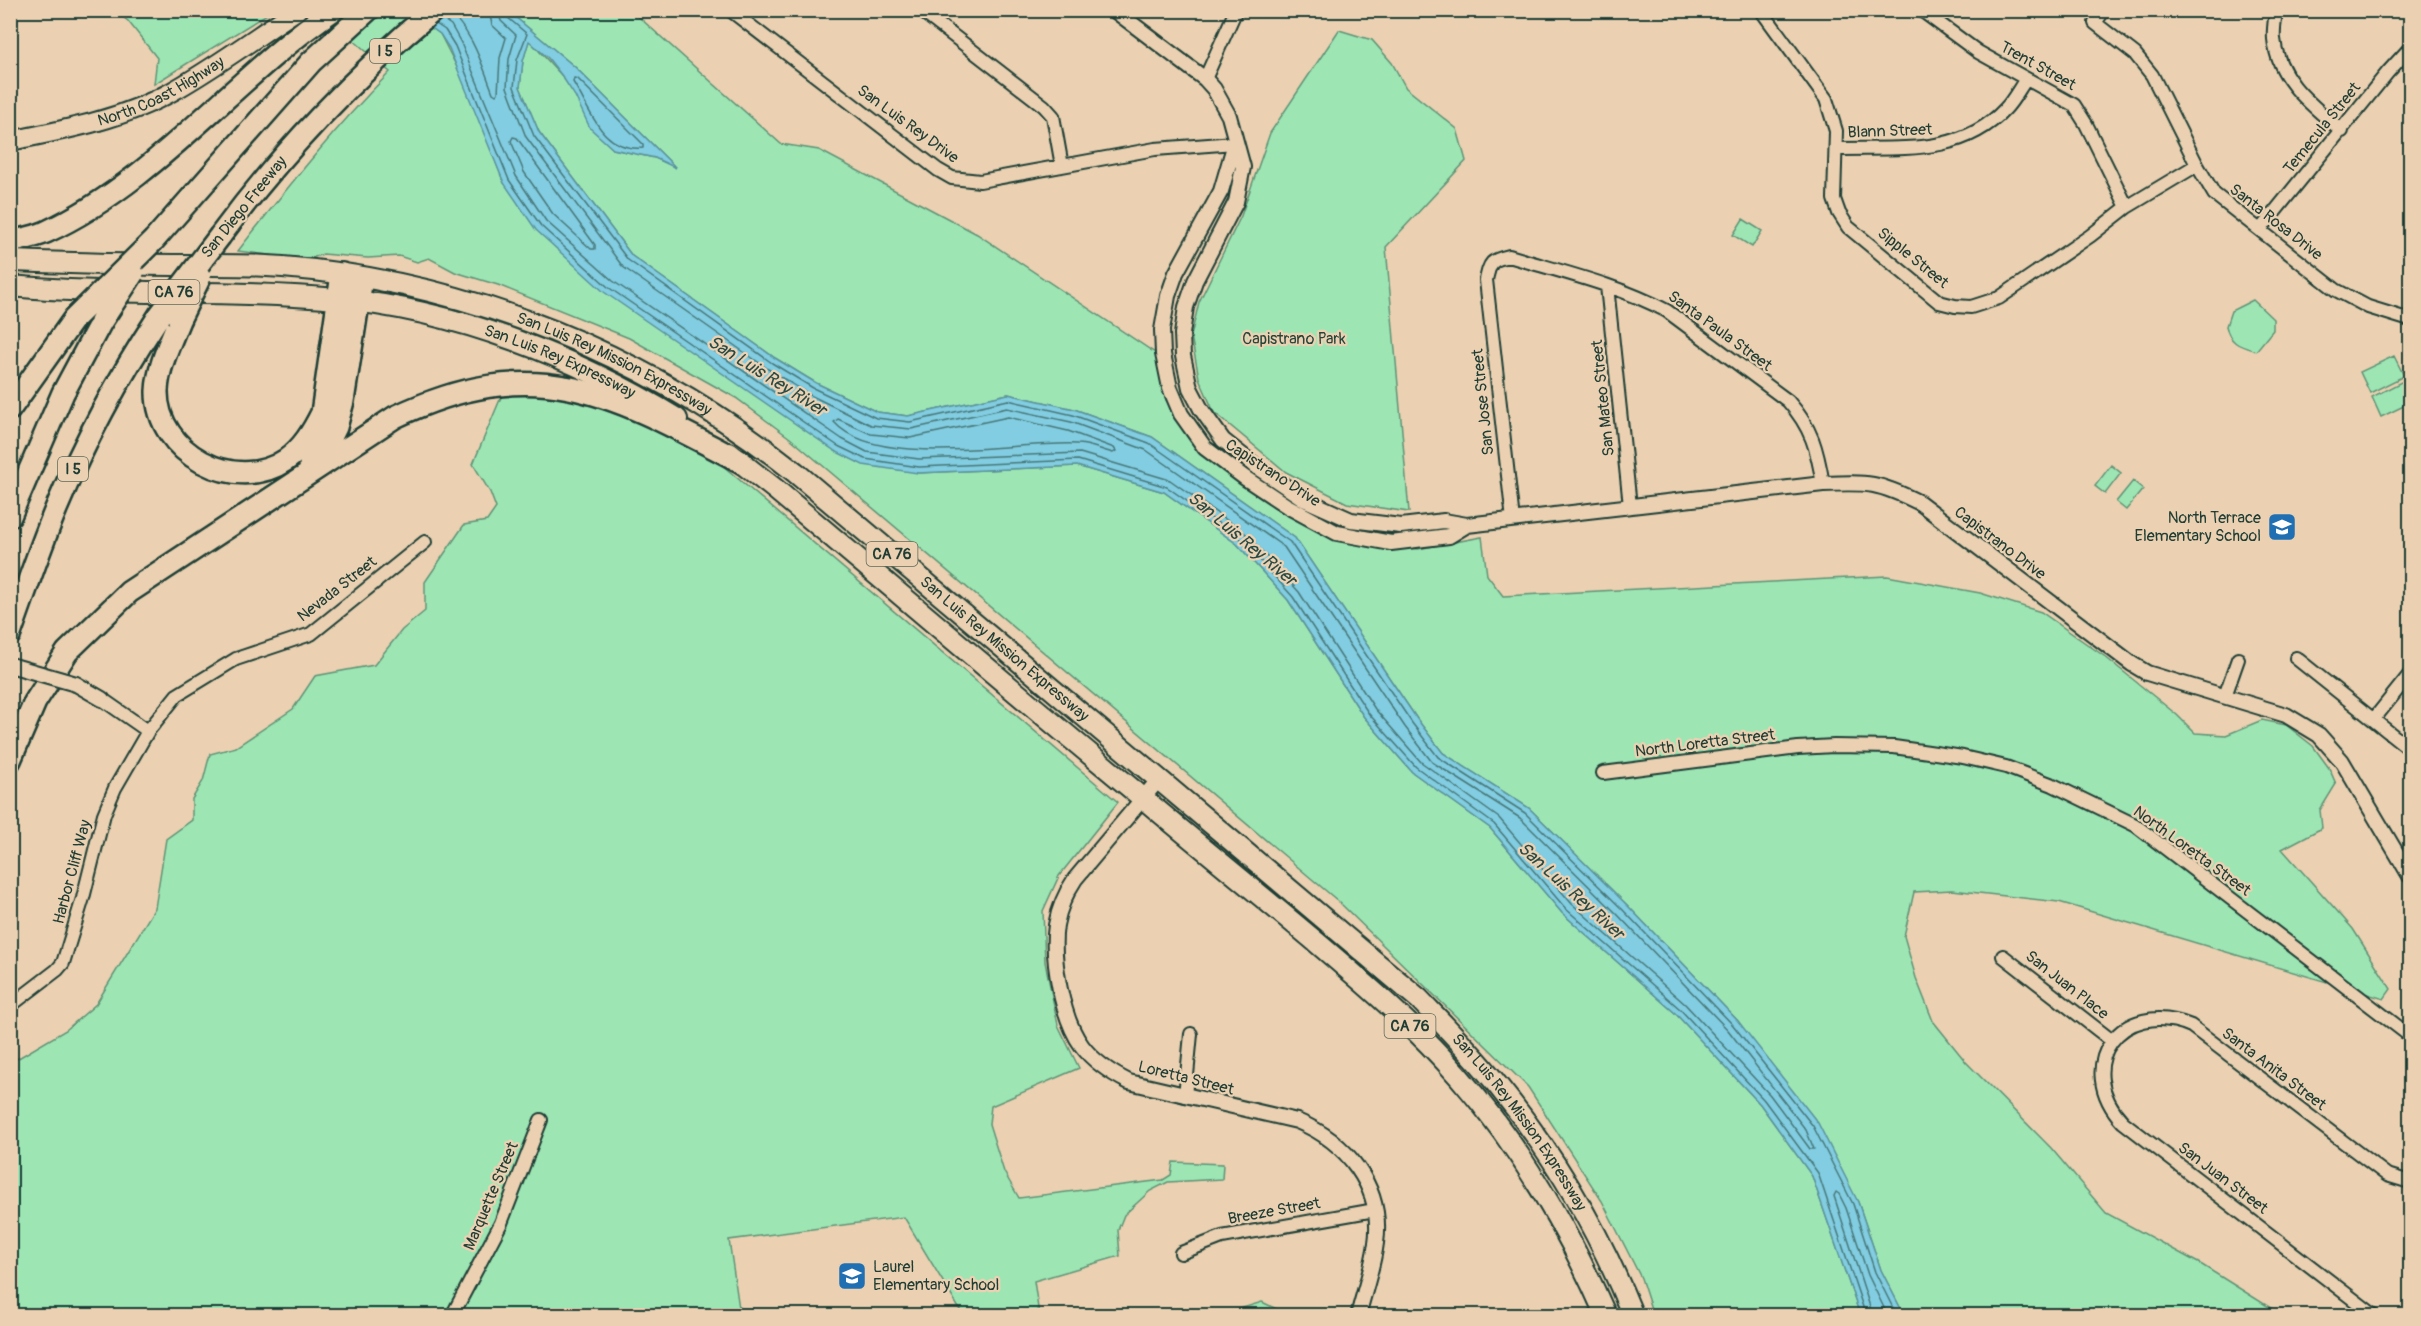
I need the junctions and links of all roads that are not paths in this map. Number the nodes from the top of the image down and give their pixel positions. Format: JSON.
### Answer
{"nodes":[{"id":1,"x":297,"y":10,"type":"edge"},
{"id":2,"x":333,"y":10,"type":"edge"},
{"id":3,"x":368,"y":10,"type":"edge"},
{"id":4,"x":434,"y":10,"type":"edge"},
{"id":5,"x":730,"y":10,"type":"edge"},
{"id":6,"x":920,"y":10,"type":"edge"},
{"id":7,"x":1114,"y":10,"type":"edge"},
{"id":8,"x":1236,"y":10,"type":"edge"},
{"id":9,"x":1761,"y":10,"type":"edge"},
{"id":10,"x":1921,"y":10,"type":"edge"},
{"id":11,"x":2103,"y":10,"type":"edge"},
{"id":12,"x":2276,"y":10,"type":"edge"},
{"id":13,"x":2410,"y":48,"type":"edge"},
{"id":14,"x":1204,"y":79,"type":"junction"},
{"id":15,"x":2026,"y":79,"type":"junction"},
{"id":16,"x":2342,"y":131,"type":"junction"},
{"id":17,"x":10,"y":141,"type":"edge"},
{"id":18,"x":1235,"y":143,"type":"junction"},
{"id":19,"x":1836,"y":149,"type":"junction"},
{"id":20,"x":2197,"y":165,"type":"junction"},
{"id":21,"x":1062,"y":166,"type":"junction"},
{"id":22,"x":2127,"y":207,"type":"junction"},
{"id":23,"x":2260,"y":230,"type":"junction"},
{"id":24,"x":154,"y":240,"type":"junction"},
{"id":25,"x":10,"y":242,"type":"edge"},
{"id":26,"x":10,"y":261,"type":"edge"},
{"id":27,"x":352,"y":276,"type":"junction"},
{"id":28,"x":1486,"y":280,"type":"joint"},
{"id":29,"x":10,"y":286,"type":"edge"},
{"id":30,"x":1607,"y":286,"type":"junction"},
{"id":31,"x":349,"y":300,"type":"junction"},
{"id":32,"x":169,"y":318,"type":"junction"},
{"id":33,"x":2410,"y":321,"type":"edge"},
{"id":34,"x":10,"y":409,"type":"edge"},
{"id":35,"x":743,"y":463,"type":"junction"},
{"id":36,"x":1822,"y":484,"type":"junction"},
{"id":37,"x":1630,"y":506,"type":"junction"},
{"id":38,"x":253,"y":509,"type":"junction"},
{"id":39,"x":10,"y":516,"type":"edge"},
{"id":40,"x":1513,"y":520,"type":"junction"},
{"id":41,"x":1467,"y":525,"type":"junction"},
{"id":42,"x":425,"y":542,"type":"dead end"},
{"id":43,"x":10,"y":634,"type":"edge"},
{"id":44,"x":2296,"y":658,"type":"dead end"},
{"id":45,"x":2238,"y":659,"type":"dead end"},
{"id":46,"x":10,"y":665,"type":"edge"},
{"id":47,"x":2410,"y":674,"type":"edge"},
{"id":48,"x":2225,"y":696,"type":"junction"},
{"id":49,"x":102,"y":699,"type":"joint"},
{"id":50,"x":2374,"y":719,"type":"junction"},
{"id":51,"x":148,"y":731,"type":"junction"},
{"id":52,"x":2410,"y":749,"type":"edge"},
{"id":53,"x":10,"y":760,"type":"edge"},
{"id":54,"x":1603,"y":773,"type":"dead end"},
{"id":55,"x":1160,"y":778,"type":"junction"},
{"id":56,"x":1142,"y":798,"type":"junction"},
{"id":57,"x":2410,"y":876,"type":"edge"},
{"id":58,"x":2002,"y":956,"type":"dead end"},
{"id":59,"x":10,"y":1006,"type":"edge"},
{"id":60,"x":1191,"y":1034,"type":"dead end"},
{"id":61,"x":2410,"y":1036,"type":"edge"},
{"id":62,"x":2111,"y":1040,"type":"junction"},
{"id":63,"x":1185,"y":1096,"type":"junction"},
{"id":64,"x":541,"y":1120,"type":"dead end"},
{"id":65,"x":2410,"y":1182,"type":"edge"},
{"id":66,"x":1375,"y":1210,"type":"junction"},
{"id":67,"x":1180,"y":1253,"type":"dead end"},
{"id":68,"x":452,"y":1316,"type":"edge"},
{"id":69,"x":1358,"y":1316,"type":"edge"},
{"id":70,"x":1605,"y":1316,"type":"edge"},
{"id":71,"x":1633,"y":1316,"type":"edge"},
{"id":72,"x":2376,"y":1316,"type":"edge"}],
"edges":[{"from":1,"to":17,"type":"main road","name":"North Coast Highway"},
{"from":2,"to":25,"type":"highway"},
{"from":3,"to":24,"type":"highway","number":"I 5"},
{"from":4,"to":32,"type":"highway","name":"San Diego Freeway","number":"I 5","bridge":true},
{"from":5,"to":21,"type":"street","name":"San Luis Rey Drive"},
{"from":6,"to":21,"type":"street"},
{"from":7,"to":14,"type":"street","name":"Capistrano Drive"},
{"from":8,"to":14,"type":"street"},
{"from":9,"to":19,"type":"street","name":"Sipple Street"},
{"from":10,"to":15,"type":"street","name":"Trent Street"},
{"from":11,"to":20,"type":"street","name":"Santa Rosa Drive"},
{"from":12,"to":16,"type":"street"},
{"from":13,"to":16,"type":"street","name":"Temecula Street"},
{"from":14,"to":18,"type":"street","name":"Capistrano Drive"},
{"from":15,"to":19,"type":"street","name":"Blann Street"},
{"from":15,"to":22,"type":"street","name":"Trent Street"},
{"from":16,"to":23,"type":"street","name":"Temecula Street"},
{"from":18,"to":21,"type":"street","name":"San Luis Rey Drive"},
{"from":18,"to":41,"type":"street","name":"Capistrano Drive"},
{"from":18,"to":41,"type":"street","name":"Capistrano Drive"},
{"from":19,"to":22,"type":"street","name":"Sipple Street"},
{"from":20,"to":22,"type":"street","name":"Sipple Street"},
{"from":20,"to":23,"type":"street","name":"Santa Rosa Drive"},
{"from":23,"to":33,"type":"street","name":"Santa Rosa Drive"},
{"from":24,"to":34,"type":"highway","bridge":true},
{"from":24,"to":39,"type":"highway","number":"I 5","bridge":true},
{"from":26,"to":27,"type":"highway","name":"San Luis Rey Mission Expressway","number":"CA 76"},
{"from":27,"to":31,"type":"highway"},
{"from":27,"to":55,"type":"highway","name":"San Luis Rey Mission Expressway","number":"CA 76"},
{"from":28,"to":30,"type":"street","name":"Santa Paula Street"},
{"from":28,"to":40,"type":"street","name":"San Jose Street"},
{"from":29,"to":31,"type":"highway","number":"CA 76"},
{"from":30,"to":36,"type":"street","name":"Santa Paula Street"},
{"from":30,"to":37,"type":"street","name":"San Mateo Street"},
{"from":31,"to":32,"type":"highway"},
{"from":31,"to":35,"type":"highway","name":"San Luis Rey Expressway","number":"CA 76"},
{"from":31,"to":38,"type":"highway"},
{"from":32,"to":43,"type":"highway","name":"San Diego Freeway","number":"I 5"},
{"from":35,"to":38,"type":"highway"},
{"from":35,"to":56,"type":"highway","name":"San Luis Rey Mission Expressway","number":"CA 76"},
{"from":36,"to":37,"type":"street","name":"Capistrano Drive"},
{"from":36,"to":48,"type":"street","name":"Capistrano Drive"},
{"from":37,"to":40,"type":"street","name":"Capistrano Drive"},
{"from":38,"to":53,"type":"highway"},
{"from":40,"to":41,"type":"street","name":"Capistrano Drive"},
{"from":42,"to":51,"type":"street","name":"Nevada Street"},
{"from":44,"to":50,"type":"street"},
{"from":45,"to":48,"type":"street"},
{"from":46,"to":49,"type":"street","bridge":true},
{"from":47,"to":50,"type":"street"},
{"from":48,"to":57,"type":"street","name":"Capistrano Drive"},
{"from":49,"to":51,"type":"street"},
{"from":50,"to":52,"type":"street"},
{"from":51,"to":59,"type":"street","name":"Harbor Cliff Way"},
{"from":54,"to":61,"type":"street","name":"North Loretta Street"},
{"from":55,"to":56,"type":"street","name":"Loretta Street"},
{"from":55,"to":71,"type":"highway","name":"San Luis Rey Mission Expressway","number":"CA 76"},
{"from":56,"to":63,"type":"street","name":"Loretta Street"},
{"from":56,"to":70,"type":"highway","name":"San Luis Rey Mission Expressway","number":"CA 76"},
{"from":58,"to":62,"type":"street","name":"San Juan Place"},
{"from":60,"to":63,"type":"street"},
{"from":62,"to":65,"type":"street","name":"Santa Anita Street"},
{"from":62,"to":72,"type":"street","name":"San Juan Street"},
{"from":63,"to":66,"type":"street","name":"Loretta Street"},
{"from":64,"to":68,"type":"street","name":"Marquette Street"},
{"from":66,"to":67,"type":"street","name":"Breeze Street"},
{"from":66,"to":69,"type":"street","name":"Loretta Street"}]}
